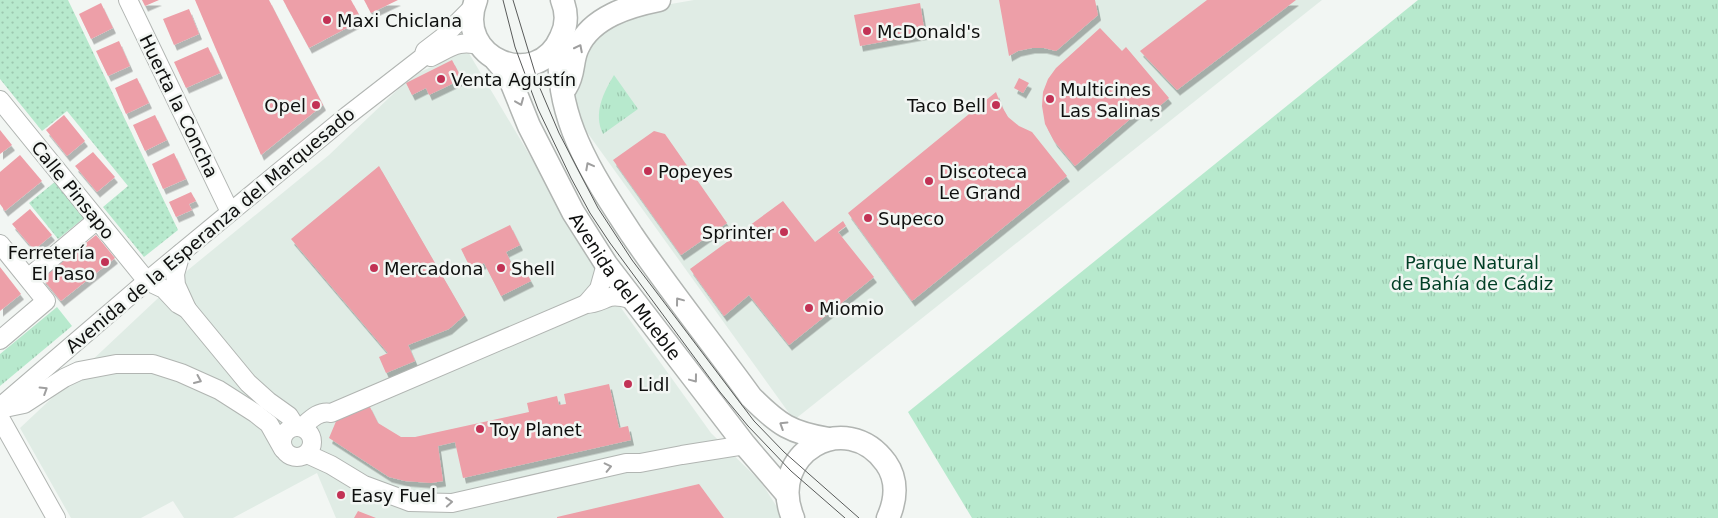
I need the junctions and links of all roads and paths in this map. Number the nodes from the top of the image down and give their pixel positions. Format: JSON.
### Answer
{"nodes":[{"id":1,"x":128,"y":0,"type":"edge"},
{"id":2,"x":562,"y":0,"type":"edge"},
{"id":3,"x":625,"y":0,"type":"edge"},
{"id":4,"x":659,"y":0,"type":"edge"},
{"id":5,"x":475,"y":3,"type":"edge"},
{"id":6,"x":562,"y":35,"type":"junction"},
{"id":7,"x":489,"y":53,"type":"junction"},
{"id":8,"x":423,"y":57,"type":"junction"},
{"id":9,"x":562,"y":92,"type":"junction"},
{"id":10,"x":0,"y":100,"type":"edge"},
{"id":11,"x":230,"y":212,"type":"junction"},
{"id":12,"x":97,"y":220,"type":"junction"},
{"id":13,"x":0,"y":244,"type":"edge"},
{"id":14,"x":181,"y":253,"type":"junction"},
{"id":15,"x":606,"y":264,"type":"junction"},
{"id":16,"x":28,"y":278,"type":"junction"},
{"id":17,"x":146,"y":281,"type":"junction"},
{"id":18,"x":634,"y":300,"type":"junction"},
{"id":19,"x":586,"y":304,"type":"junction"},
{"id":20,"x":187,"y":309,"type":"junction"},
{"id":21,"x":0,"y":340,"type":"edge"},
{"id":22,"x":248,"y":383,"type":"junction"},
{"id":23,"x":0,"y":408,"type":"edge"},
{"id":24,"x":0,"y":418,"type":"edge"},
{"id":25,"x":268,"y":424,"type":"junction"},
{"id":26,"x":304,"y":437,"type":"junction"},
{"id":27,"x":829,"y":439,"type":"junction"},
{"id":28,"x":745,"y":445,"type":"junction"},
{"id":29,"x":283,"y":449,"type":"junction"},
{"id":30,"x":787,"y":494,"type":"junction"},
{"id":31,"x":56,"y":518,"type":"edge"},
{"id":32,"x":794,"y":518,"type":"edge"},
{"id":33,"x":888,"y":518,"type":"edge"}],
"edges":[{"from":1,"to":11,"type":"street","name":"Huerta la Concha"},
{"from":2,"to":6,"type":"main road","name":"Avenida del Mueble"},
{"from":3,"to":6,"type":"main road"},
{"from":9,"to":4,"type":"main road","one_way":true},
{"from":5,"to":7,"type":"main road","name":"Avenida del Mueble"},
{"from":5,"to":8,"type":"street"},
{"from":6,"to":7,"type":"main road"},
{"from":6,"to":9,"type":"main road","name":"Avenida del Mueble"},
{"from":7,"to":8,"type":"street"},
{"from":7,"to":15,"type":"main road","name":"Avenida del Mueble","one_way":true},
{"from":8,"to":11,"type":"street","name":"Avenida de la Esperanza del Marquesado"},
{"from":27,"to":9,"type":"main road","name":"Avenida del Mueble","one_way":true},
{"from":10,"to":12,"type":"street","name":"Calle Pinsapo"},
{"from":11,"to":14,"type":"street","name":"Avenida de la Esperanza del Marquesado"},
{"from":12,"to":16,"type":"street"},
{"from":12,"to":17,"type":"street","name":"Calle Pinsapo"},
{"from":13,"to":16,"type":"street"},
{"from":14,"to":17,"type":"street","name":"Avenida de la Esperanza del Marquesado"},
{"from":14,"to":20,"type":"street"},
{"from":15,"to":18,"type":"main road","name":"Avenida del Mueble"},
{"from":15,"to":19,"type":"street"},
{"from":16,"to":21,"type":"street"},
{"from":17,"to":20,"type":"street"},
{"from":17,"to":23,"type":"street","name":"Avenida de la Esperanza del Marquesado"},
{"from":18,"to":19,"type":"street"},
{"from":18,"to":28,"type":"main road","name":"Avenida del Mueble","one_way":true},
{"from":19,"to":26,"type":"street"},
{"from":20,"to":22,"type":"street"},
{"from":22,"to":25,"type":"street"},
{"from":22,"to":26,"type":"street"},
{"from":23,"to":25,"type":"street","one_way":true},
{"from":24,"to":31,"type":"street"},
{"from":25,"to":29,"type":"street"},
{"from":26,"to":28,"type":"street","one_way":true},
{"from":26,"to":29,"type":"street"},
{"from":26,"to":29,"type":"street"},
{"from":27,"to":30,"type":"main road"},
{"from":27,"to":33,"type":"main road","name":"Avenida del Mueble"},
{"from":28,"to":30,"type":"main road","name":"Avenida del Mueble"},
{"from":30,"to":32,"type":"main road"}]}
